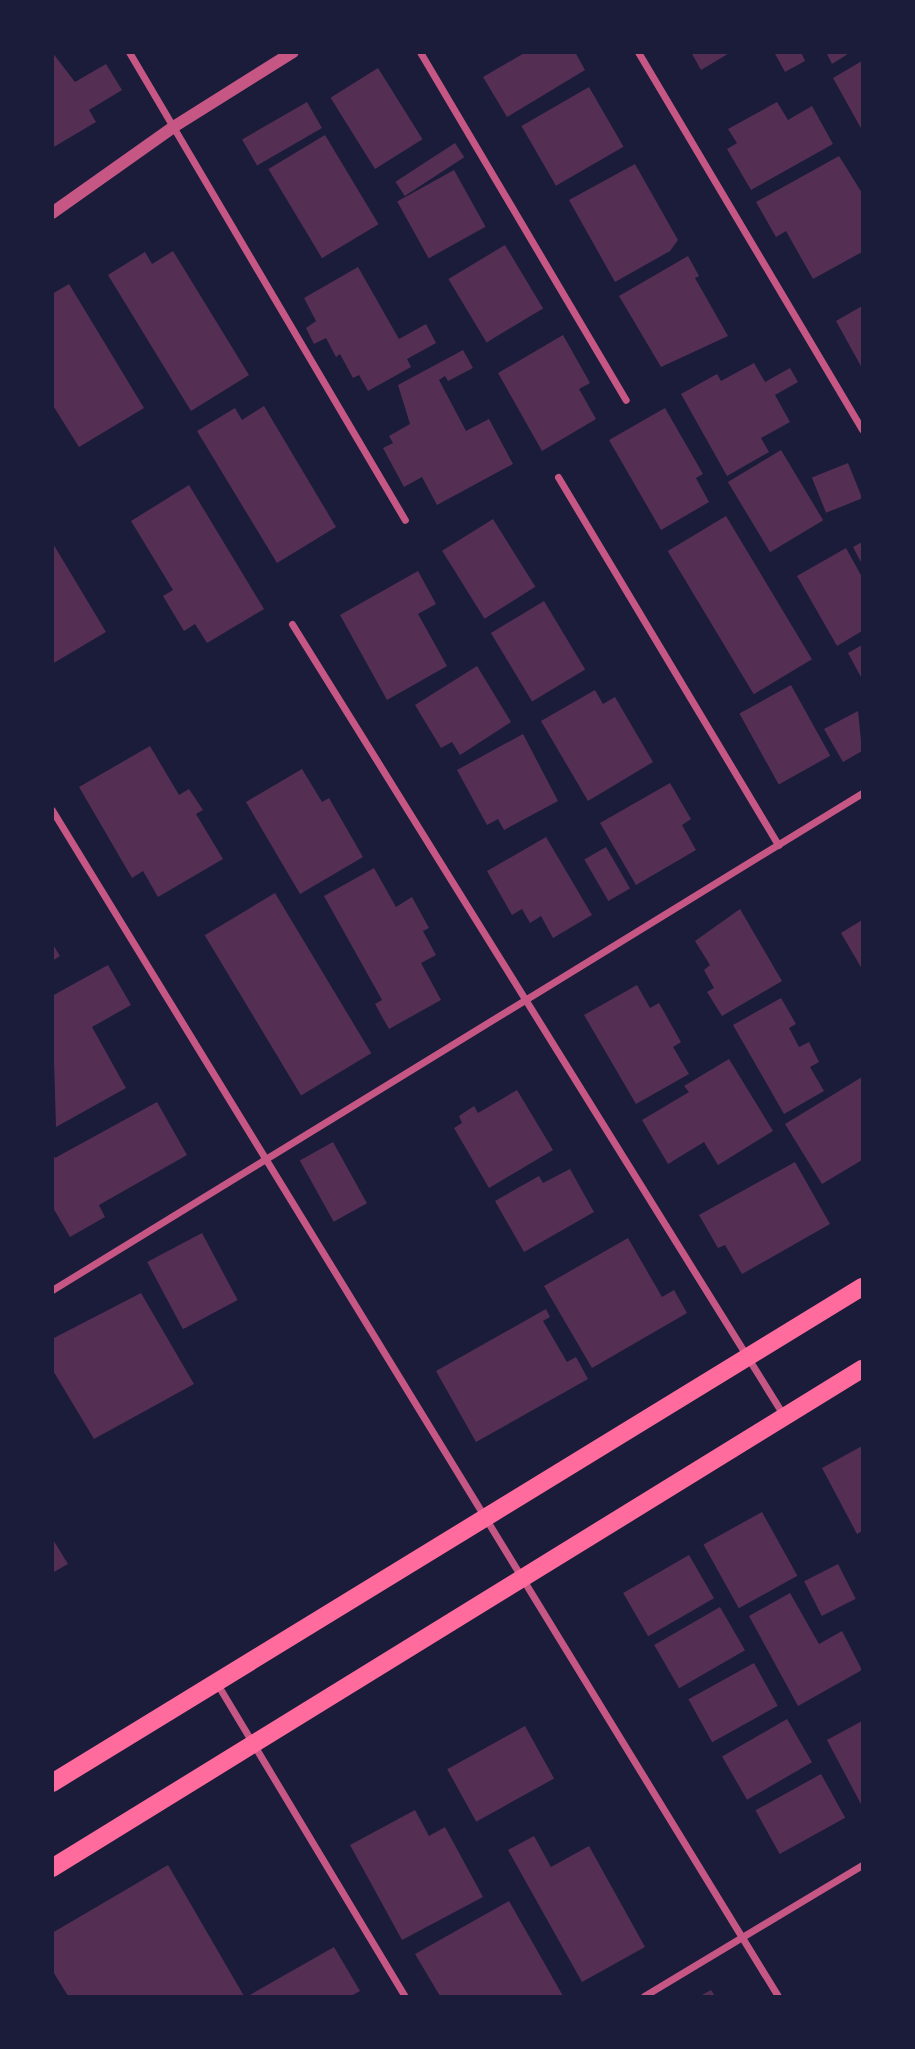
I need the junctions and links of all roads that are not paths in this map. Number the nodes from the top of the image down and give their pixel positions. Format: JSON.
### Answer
{"nodes":[{"id":1,"x":130,"y":52,"type":"edge"},
{"id":2,"x":293,"y":52,"type":"edge"},
{"id":3,"x":420,"y":52,"type":"edge"},
{"id":4,"x":638,"y":52,"type":"edge"},
{"id":5,"x":175,"y":126,"type":"junction"},
{"id":6,"x":52,"y":213,"type":"edge"},
{"id":7,"x":626,"y":400,"type":"dead end"},
{"id":8,"x":863,"y":429,"type":"edge"},
{"id":9,"x":558,"y":477,"type":"dead end"},
{"id":10,"x":405,"y":520,"type":"dead end"},
{"id":11,"x":292,"y":624,"type":"dead end"},
{"id":12,"x":863,"y":793,"type":"edge"},
{"id":13,"x":52,"y":810,"type":"edge"},
{"id":14,"x":778,"y":845,"type":"junction"},
{"id":15,"x":524,"y":1001,"type":"junction"},
{"id":16,"x":269,"y":1158,"type":"junction"},
{"id":17,"x":863,"y":1287,"type":"edge"},
{"id":18,"x":52,"y":1290,"type":"edge"},
{"id":19,"x":746,"y":1356,"type":"junction"},
{"id":20,"x":863,"y":1369,"type":"edge"},
{"id":21,"x":784,"y":1417,"type":"junction"},
{"id":22,"x":484,"y":1518,"type":"junction"},
{"id":23,"x":521,"y":1578,"type":"junction"},
{"id":24,"x":216,"y":1682,"type":"junction"},
{"id":25,"x":253,"y":1745,"type":"junction"},
{"id":26,"x":52,"y":1783,"type":"edge"},
{"id":27,"x":863,"y":1865,"type":"edge"},
{"id":28,"x":52,"y":1868,"type":"edge"},
{"id":29,"x":740,"y":1937,"type":"junction"},
{"id":30,"x":405,"y":1997,"type":"edge"},
{"id":31,"x":644,"y":1997,"type":"edge"},
{"id":32,"x":778,"y":1997,"type":"edge"}],
"edges":[{"from":1,"to":5,"type":"street"},
{"from":2,"to":5,"type":"street"},
{"from":3,"to":7,"type":"street"},
{"from":4,"to":8,"type":"street"},
{"from":5,"to":6,"type":"street"},
{"from":5,"to":10,"type":"street"},
{"from":9,"to":14,"type":"street"},
{"from":11,"to":15,"type":"street"},
{"from":12,"to":14,"type":"street"},
{"from":13,"to":16,"type":"street"},
{"from":14,"to":15,"type":"street"},
{"from":15,"to":16,"type":"street"},
{"from":15,"to":19,"type":"street"},
{"from":16,"to":18,"type":"street"},
{"from":16,"to":22,"type":"street"},
{"from":17,"to":19,"type":"main road"},
{"from":19,"to":21,"type":"street"},
{"from":19,"to":22,"type":"main road"},
{"from":20,"to":21,"type":"main road"},
{"from":21,"to":23,"type":"main road"},
{"from":22,"to":23,"type":"street"},
{"from":22,"to":24,"type":"main road"},
{"from":23,"to":25,"type":"main road"},
{"from":23,"to":29,"type":"street"},
{"from":24,"to":25,"type":"street"},
{"from":24,"to":26,"type":"main road"},
{"from":25,"to":28,"type":"main road"},
{"from":25,"to":30,"type":"street"},
{"from":27,"to":29,"type":"street"},
{"from":29,"to":31,"type":"street"},
{"from":29,"to":32,"type":"street"}]}
